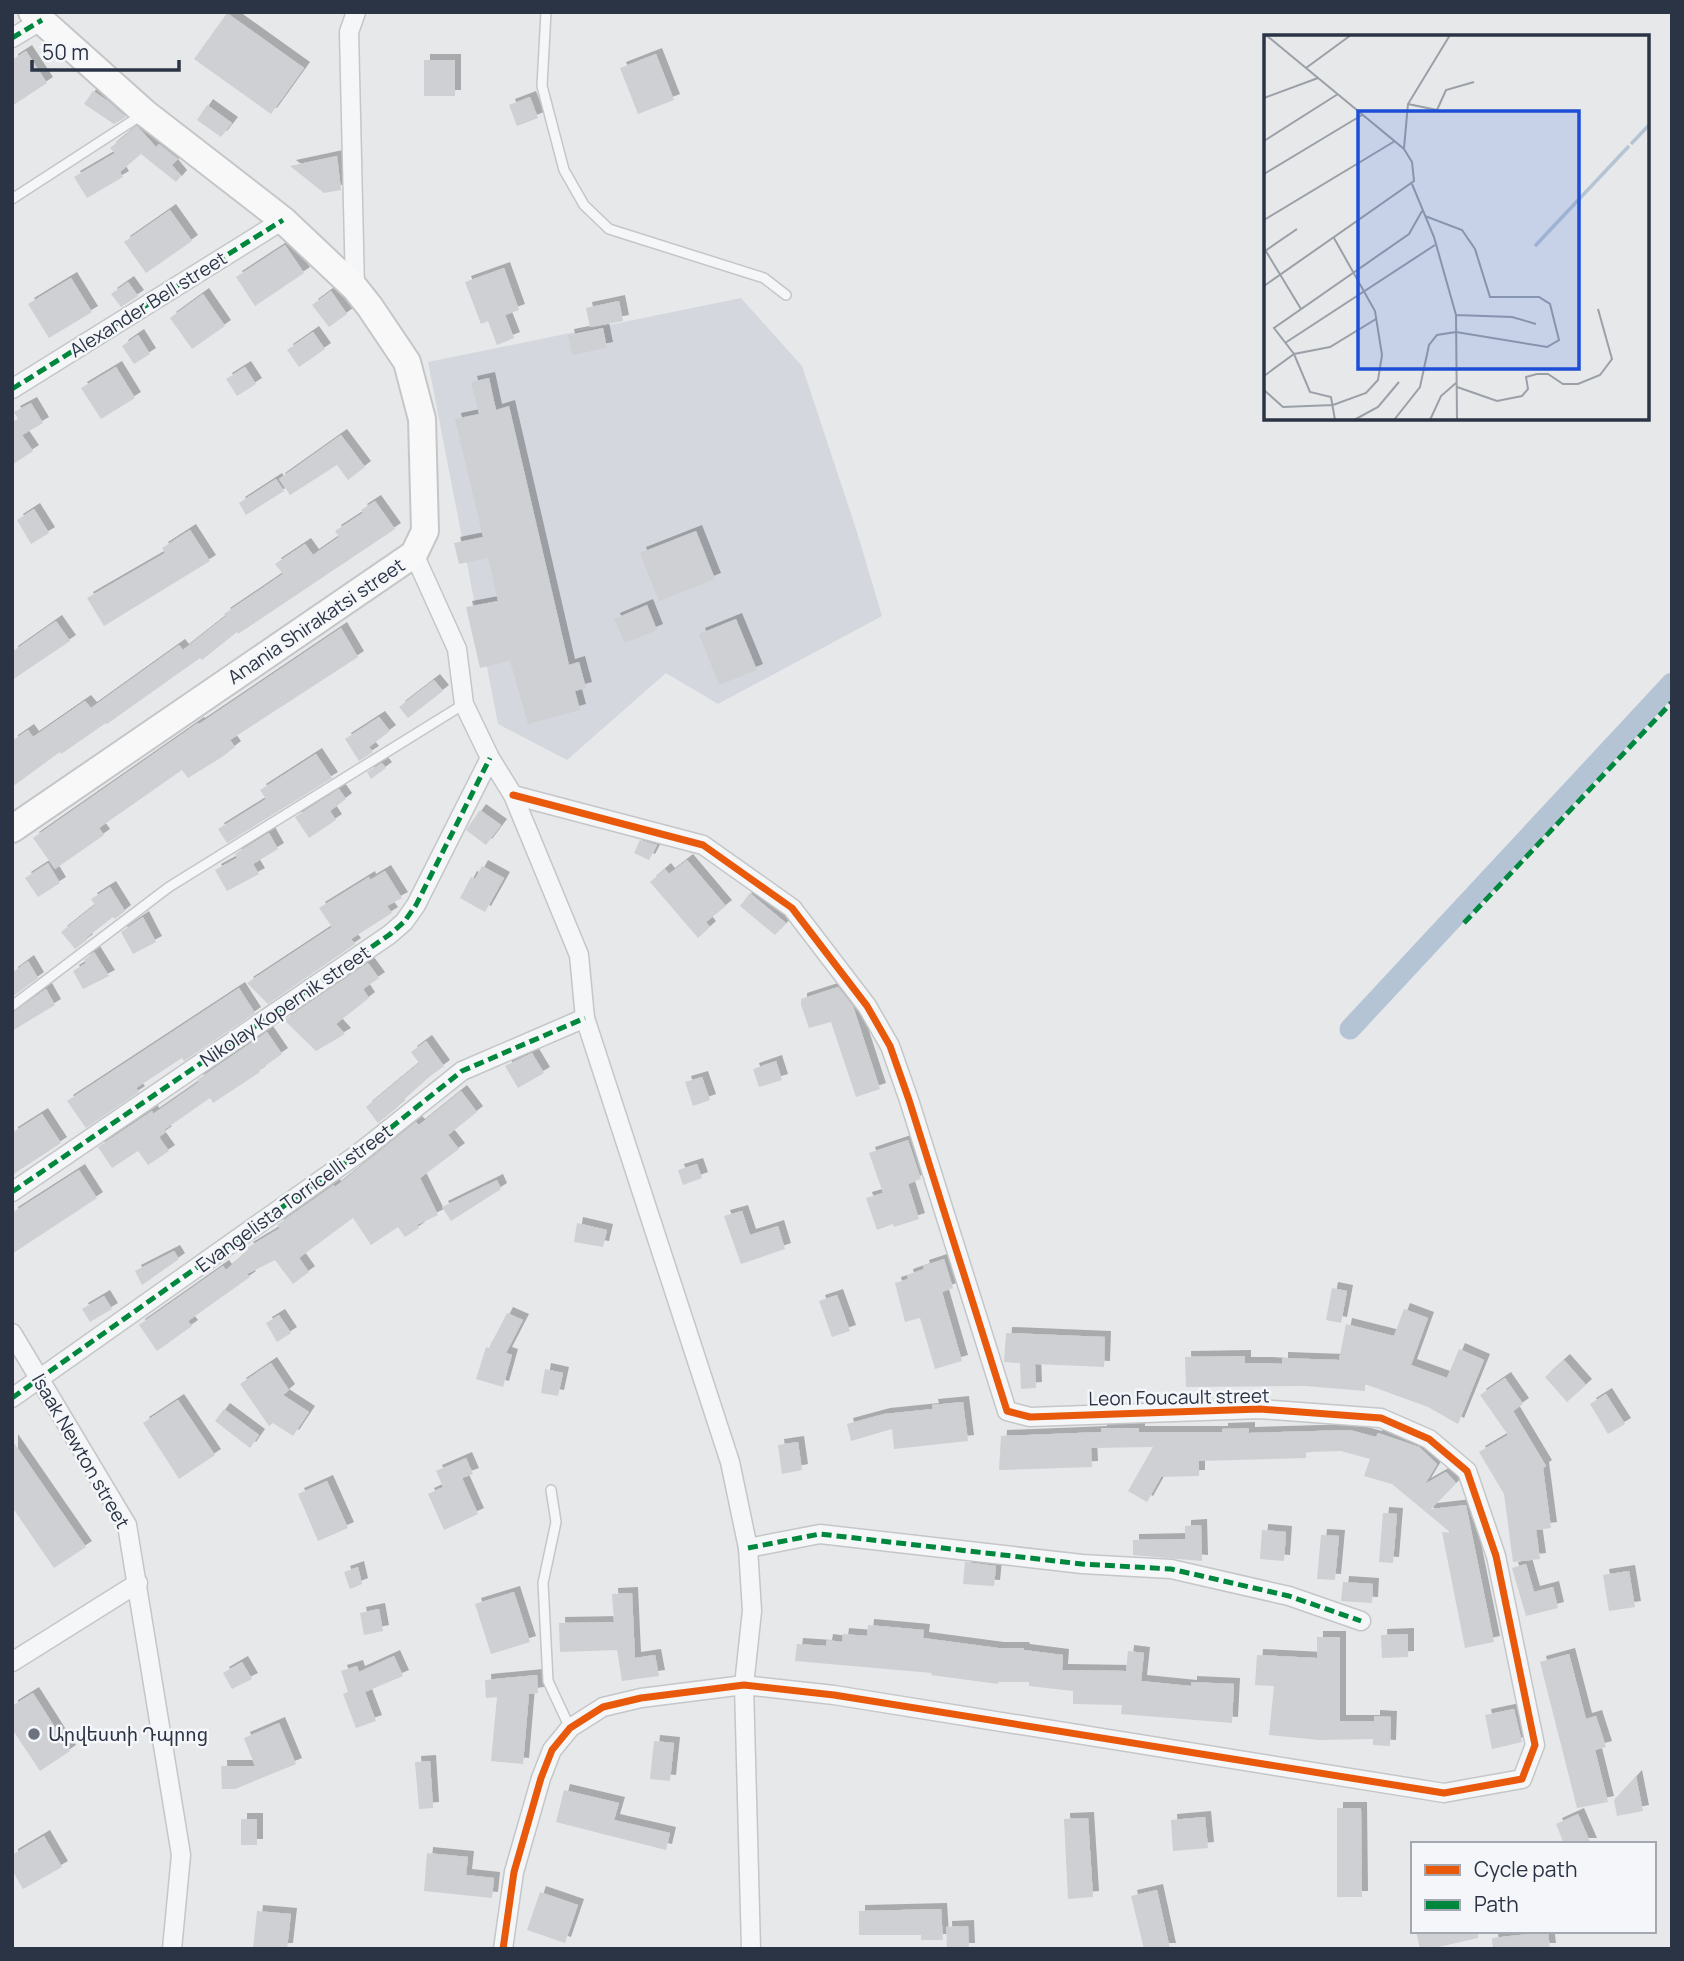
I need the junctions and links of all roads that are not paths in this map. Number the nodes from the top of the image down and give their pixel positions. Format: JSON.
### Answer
{"nodes":[{"id":1,"x":356,"y":12,"type":"edge"},
{"id":2,"x":546,"y":12,"type":"edge"},
{"id":3,"x":37,"y":16,"type":"edge"},
{"id":4,"x":12,"y":38,"type":"edge"},
{"id":5,"x":145,"y":113,"type":"junction"},
{"id":6,"x":12,"y":199,"type":"edge"},
{"id":7,"x":284,"y":220,"type":"junction"},
{"id":8,"x":355,"y":288,"type":"junction"},
{"id":9,"x":786,"y":295,"type":"dead end"},
{"id":10,"x":12,"y":388,"type":"edge"},
{"id":11,"x":414,"y":554,"type":"junction"},
{"id":12,"x":464,"y":704,"type":"junction"},
{"id":13,"x":490,"y":758,"type":"junction"},
{"id":14,"x":513,"y":795,"type":"junction"},
{"id":15,"x":12,"y":829,"type":"edge"},
{"id":16,"x":12,"y":1006,"type":"edge"},
{"id":17,"x":585,"y":1018,"type":"junction"},
{"id":18,"x":12,"y":1192,"type":"edge"},
{"id":19,"x":12,"y":1332,"type":"edge"},
{"id":20,"x":40,"y":1380,"type":"junction"},
{"id":21,"x":12,"y":1398,"type":"edge"},
{"id":22,"x":551,"y":1490,"type":"dead end"},
{"id":23,"x":748,"y":1548,"type":"junction"},
{"id":24,"x":138,"y":1583,"type":"junction"},
{"id":25,"x":1361,"y":1620,"type":"dead end"},
{"id":26,"x":12,"y":1662,"type":"edge"},
{"id":27,"x":744,"y":1685,"type":"junction"},
{"id":28,"x":570,"y":1728,"type":"junction"},
{"id":29,"x":172,"y":1949,"type":"edge"},
{"id":30,"x":503,"y":1949,"type":"edge"},
{"id":31,"x":751,"y":1949,"type":"edge"}],
"edges":[{"from":1,"to":8,"type":"street"},
{"from":2,"to":9,"type":"lane"},
{"from":3,"to":4,"type":"street"},
{"from":3,"to":5,"type":"main road","name":"Anania Shirakatsi street"},
{"from":5,"to":6,"type":"lane"},
{"from":5,"to":7,"type":"main road","name":"Anania Shirakatsi street"},
{"from":7,"to":8,"type":"main road","name":"Anania Shirakatsi street"},
{"from":7,"to":10,"type":"street","name":"Alexander Bell street"},
{"from":8,"to":11,"type":"main road","name":"Anania Shirakatsi street"},
{"from":11,"to":12,"type":"street"},
{"from":11,"to":15,"type":"main road","name":"Anania Shirakatsi street"},
{"from":12,"to":13,"type":"street"},
{"from":12,"to":16,"type":"lane"},
{"from":13,"to":14,"type":"street"},
{"from":13,"to":18,"type":"street","name":"Nikolay Kopernik street"},
{"from":14,"to":17,"type":"street"},
{"from":14,"to":27,"type":"street","name":"Leon Foucault street"},
{"from":17,"to":20,"type":"street","name":"Evangelista Torricelli street"},
{"from":17,"to":23,"type":"street"},
{"from":19,"to":20,"type":"street","name":"Isaak Newton street"},
{"from":20,"to":21,"type":"street","name":"Evangelista Torricelli street"},
{"from":20,"to":24,"type":"street","name":"Isaak Newton street"},
{"from":22,"to":28,"type":"lane"},
{"from":23,"to":25,"type":"street"},
{"from":23,"to":27,"type":"street"},
{"from":24,"to":26,"type":"street"},
{"from":24,"to":29,"type":"street","name":"Isaak Newton street"},
{"from":27,"to":28,"type":"street"},
{"from":27,"to":31,"type":"street"},
{"from":28,"to":30,"type":"street"}]}
